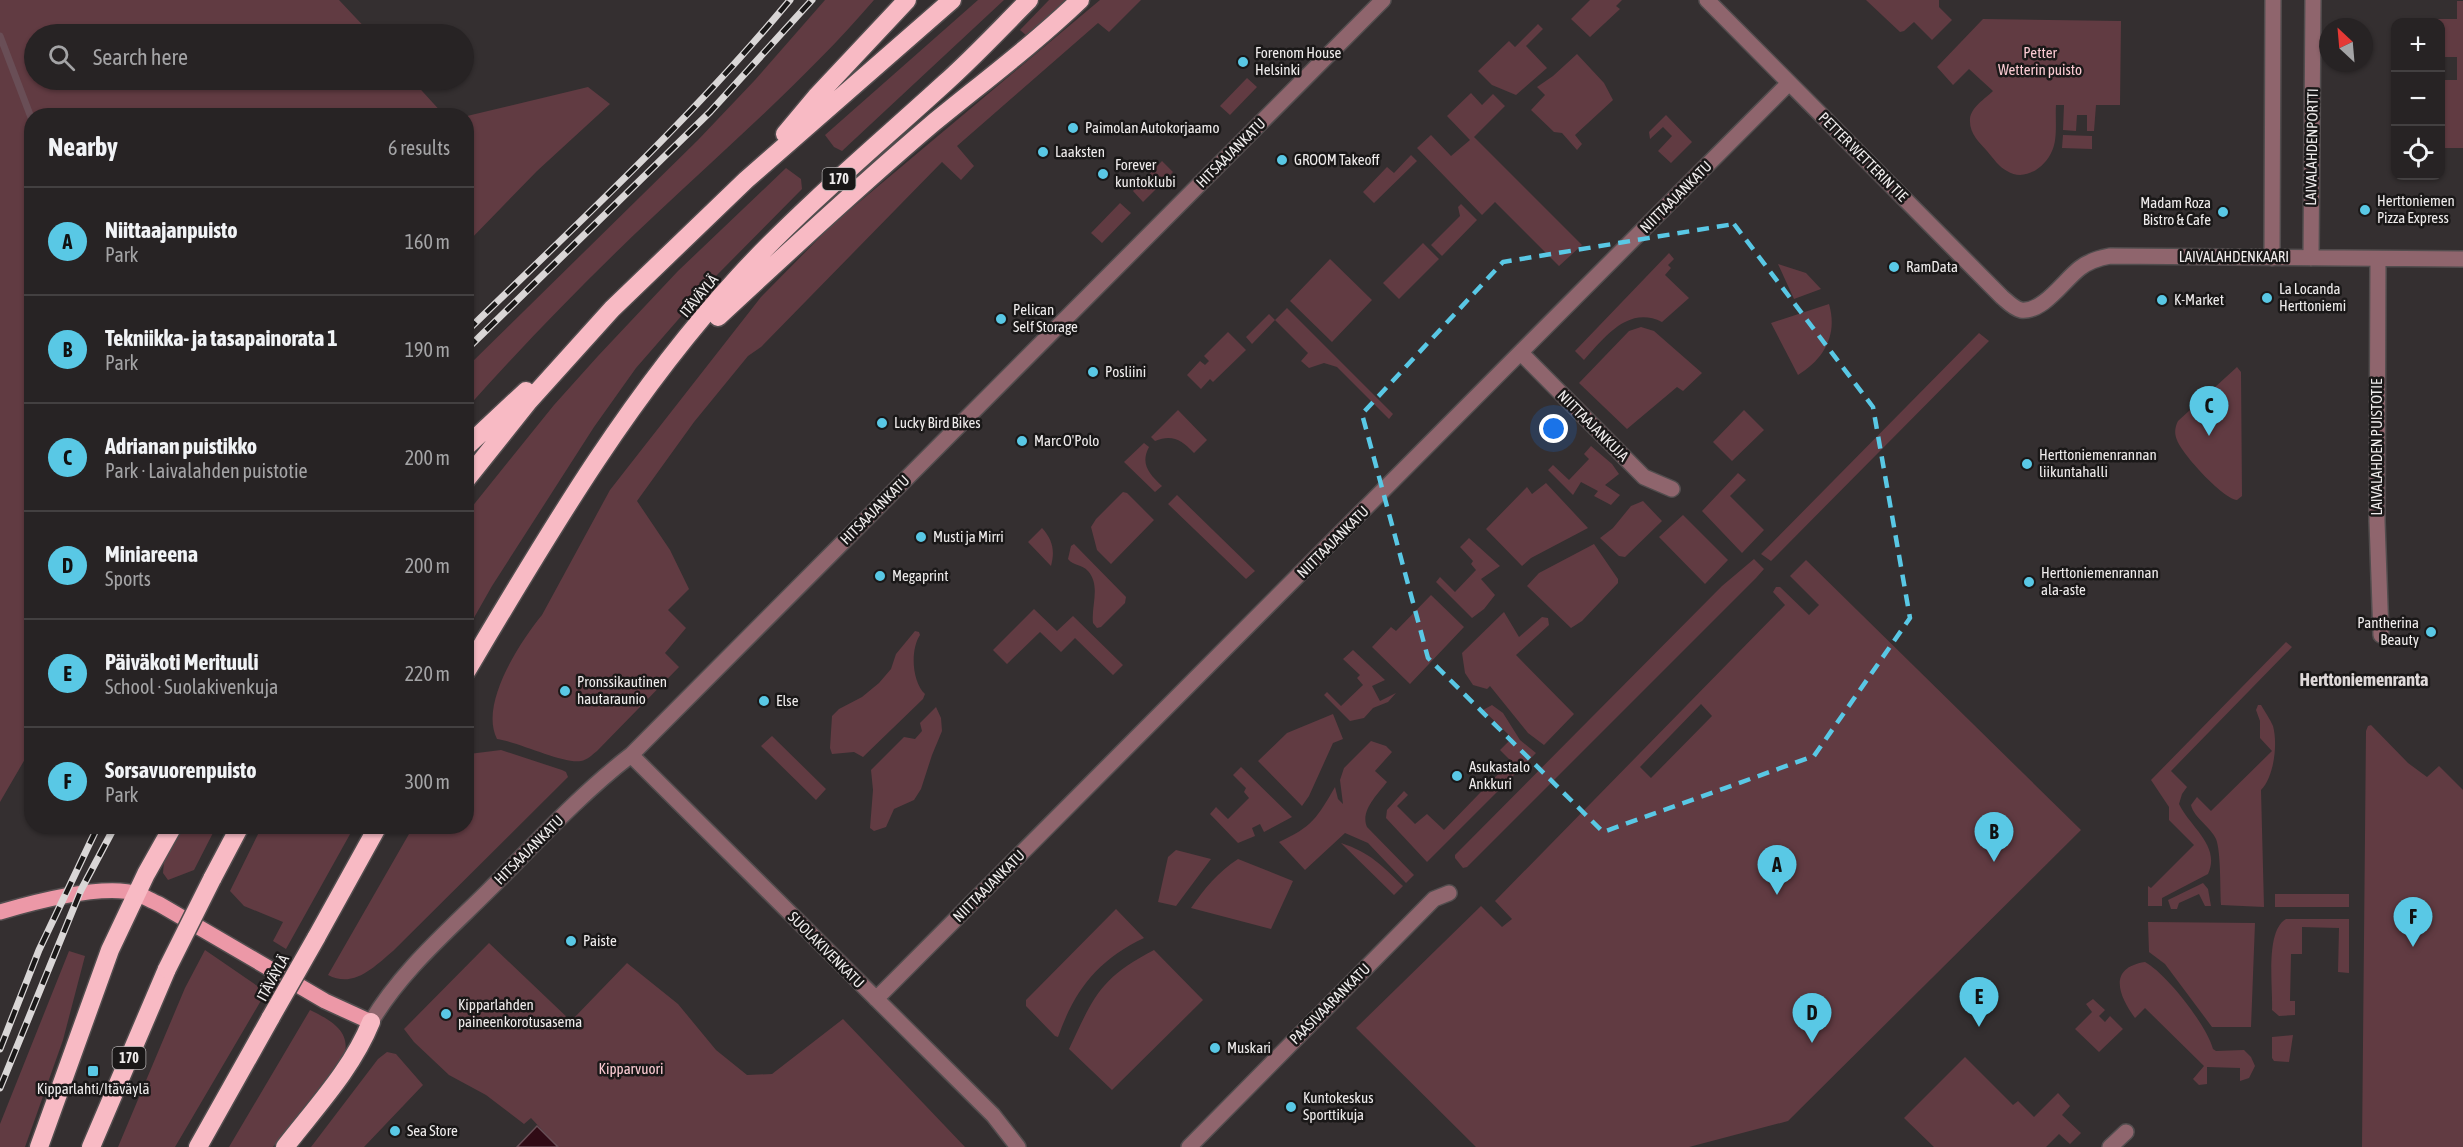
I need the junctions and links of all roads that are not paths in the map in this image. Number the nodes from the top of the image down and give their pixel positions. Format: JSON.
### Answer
{"nodes":[{"id":1,"x":907,"y":0,"type":"edge"},
{"id":2,"x":952,"y":0,"type":"edge"},
{"id":3,"x":1029,"y":0,"type":"edge"},
{"id":4,"x":1080,"y":0,"type":"edge"},
{"id":5,"x":1383,"y":0,"type":"edge"},
{"id":6,"x":1707,"y":0,"type":"edge"},
{"id":7,"x":2273,"y":0,"type":"edge"},
{"id":8,"x":2313,"y":0,"type":"edge"},
{"id":9,"x":1789,"y":83,"type":"junction"},
{"id":10,"x":746,"y":180,"type":"junction"},
{"id":11,"x":2272,"y":258,"type":"junction"},
{"id":12,"x":2311,"y":258,"type":"junction"},
{"id":13,"x":2378,"y":259,"type":"junction"},
{"id":14,"x":2463,"y":259,"type":"edge"},
{"id":15,"x":612,"y":309,"type":"junction"},
{"id":16,"x":2023,"y":310,"type":"joint"},
{"id":17,"x":1521,"y":353,"type":"junction"},
{"id":18,"x":661,"y":369,"type":"junction"},
{"id":19,"x":474,"y":439,"type":"edge"},
{"id":20,"x":474,"y":470,"type":"edge"},
{"id":21,"x":1671,"y":489,"type":"dead end"},
{"id":22,"x":2380,"y":635,"type":"dead end"},
{"id":23,"x":474,"y":658,"type":"edge"},
{"id":24,"x":631,"y":755,"type":"junction"},
{"id":25,"x":169,"y":834,"type":"edge"},
{"id":26,"x":236,"y":834,"type":"edge"},
{"id":27,"x":374,"y":834,"type":"edge"},
{"id":28,"x":1449,"y":892,"type":"dead end"},
{"id":29,"x":136,"y":893,"type":"junction"},
{"id":30,"x":0,"y":912,"type":"edge"},
{"id":31,"x":876,"y":999,"type":"junction"},
{"id":32,"x":371,"y":1022,"type":"junction"},
{"id":33,"x":2126,"y":1132,"type":"dead end"},
{"id":34,"x":39,"y":1147,"type":"edge"},
{"id":35,"x":91,"y":1147,"type":"edge"},
{"id":36,"x":198,"y":1147,"type":"edge"},
{"id":37,"x":285,"y":1147,"type":"edge"},
{"id":38,"x":1018,"y":1147,"type":"edge"},
{"id":39,"x":1189,"y":1147,"type":"edge"},
{"id":40,"x":2110,"y":1147,"type":"edge"}],
"edges":[{"from":1,"to":10,"type":"highway"},
{"from":2,"to":10,"type":"highway"},
{"from":3,"to":18,"type":"highway","name":"ITÄVÄYLÄ","number":"170"},
{"from":4,"to":18,"type":"highway"},
{"from":5,"to":24,"type":"street","name":"HITSAAJANKATU"},
{"from":6,"to":9,"type":"street","name":"PETTER WETTERIN TIE"},
{"from":7,"to":11,"type":"street"},
{"from":8,"to":12,"type":"street","name":"LAIVALAHDENPORTTI"},
{"from":9,"to":16,"type":"street","name":"PETTER WETTERIN TIE"},
{"from":9,"to":17,"type":"street","name":"NIITTAAJANKATU"},
{"from":10,"to":15,"type":"highway"},
{"from":11,"to":12,"type":"street","name":"LAIVALAHDENKAARI"},
{"from":11,"to":16,"type":"street","name":"LAIVALAHDENKAARI"},
{"from":12,"to":13,"type":"street","name":"LAIVALAHDENKAARI"},
{"from":13,"to":14,"type":"street","name":"LAIVALAHDENKAARI"},
{"from":13,"to":22,"type":"street","name":"LAIVALAHDEN PUISTOTIE"},
{"from":15,"to":19,"type":"highway"},
{"from":15,"to":20,"type":"highway"},
{"from":17,"to":21,"type":"street","name":"NIITTAAJANKUJA"},
{"from":17,"to":31,"type":"street","name":"NIITTAAJANKATU"},
{"from":18,"to":23,"type":"highway","name":"ITÄVÄYLÄ","number":"170"},
{"from":24,"to":31,"type":"street","name":"SUOLAKIVENKATU"},
{"from":24,"to":32,"type":"street","name":"HITSAAJANKATU"},
{"from":25,"to":29,"type":"highway"},
{"from":26,"to":35,"type":"highway","number":"170","bridge":true},
{"from":27,"to":36,"type":"highway","name":"ITÄVÄYLÄ","bridge":true},
{"from":28,"to":39,"type":"street","name":"PAASIVAARANKATU"},
{"from":29,"to":30,"type":"main road"},
{"from":29,"to":32,"type":"main road"},
{"from":29,"to":34,"type":"highway"},
{"from":31,"to":38,"type":"street","name":"SUOLAKIVENKATU"},
{"from":32,"to":37,"type":"highway"},
{"from":33,"to":40,"type":"street"}]}
